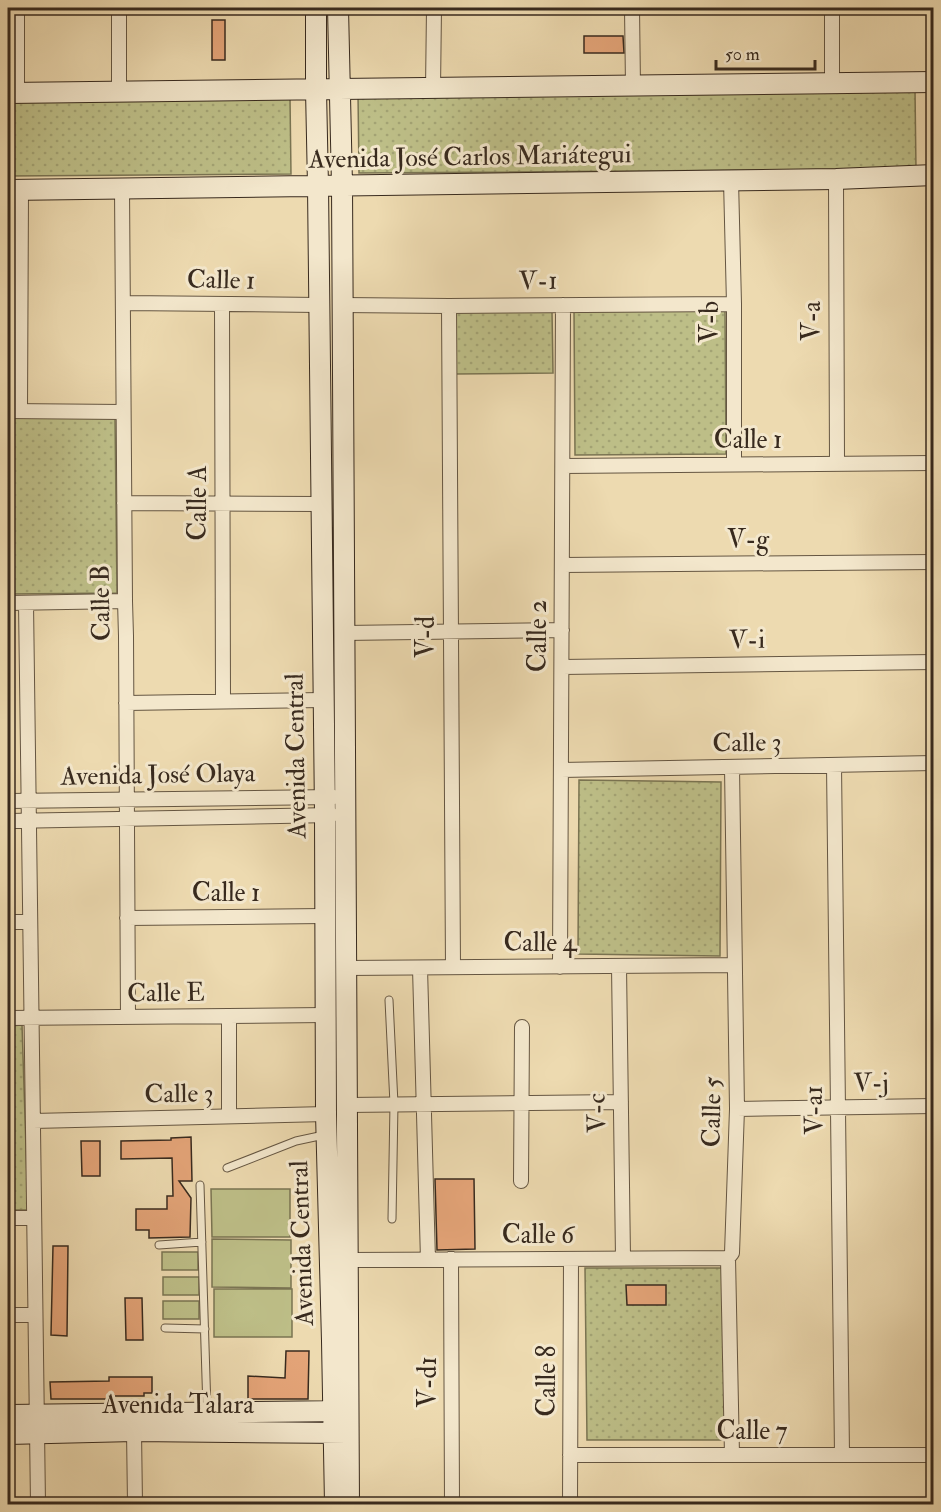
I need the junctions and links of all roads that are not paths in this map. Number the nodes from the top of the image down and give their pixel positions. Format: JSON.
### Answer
{"nodes":[{"id":1,"x":17,"y":8,"type":"edge"},
{"id":2,"x":119,"y":8,"type":"edge"},
{"id":3,"x":316,"y":8,"type":"edge"},
{"id":4,"x":338,"y":8,"type":"edge"},
{"id":5,"x":434,"y":8,"type":"edge"},
{"id":6,"x":632,"y":8,"type":"edge"},
{"id":7,"x":832,"y":8,"type":"edge"},
{"id":8,"x":933,"y":82,"type":"edge"},
{"id":9,"x":832,"y":84,"type":"junction"},
{"id":10,"x":633,"y":87,"type":"junction"},
{"id":11,"x":433,"y":88,"type":"junction"},
{"id":12,"x":316,"y":90,"type":"junction"},
{"id":13,"x":339,"y":90,"type":"junction"},
{"id":14,"x":119,"y":92,"type":"junction"},
{"id":15,"x":12,"y":93,"type":"edge"},
{"id":16,"x":933,"y":175,"type":"edge"},
{"id":17,"x":836,"y":179,"type":"junction"},
{"id":18,"x":731,"y":180,"type":"junction"},
{"id":19,"x":342,"y":185,"type":"junction"},
{"id":20,"x":318,"y":186,"type":"junction"},
{"id":21,"x":122,"y":188,"type":"junction"},
{"id":22,"x":14,"y":190,"type":"edge"},
{"id":23,"x":123,"y":303,"type":"junction"},
{"id":24,"x":222,"y":304,"type":"junction"},
{"id":25,"x":734,"y":304,"type":"junction"},
{"id":26,"x":319,"y":305,"type":"junction"},
{"id":27,"x":342,"y":305,"type":"junction"},
{"id":28,"x":563,"y":305,"type":"junction"},
{"id":29,"x":448,"y":306,"type":"junction"},
{"id":30,"x":14,"y":411,"type":"edge"},
{"id":31,"x":123,"y":412,"type":"junction"},
{"id":32,"x":837,"y":463,"type":"junction"},
{"id":33,"x":933,"y":463,"type":"edge"},
{"id":34,"x":734,"y":464,"type":"junction"},
{"id":35,"x":563,"y":466,"type":"junction"},
{"id":36,"x":124,"y":503,"type":"junction"},
{"id":37,"x":222,"y":504,"type":"junction"},
{"id":38,"x":321,"y":504,"type":"junction"},
{"id":39,"x":933,"y":562,"type":"edge"},
{"id":40,"x":562,"y":565,"type":"junction"},
{"id":41,"x":125,"y":601,"type":"junction"},
{"id":42,"x":8,"y":603,"type":"edge"},
{"id":43,"x":26,"y":603,"type":"junction"},
{"id":44,"x":562,"y":630,"type":"junction"},
{"id":45,"x":450,"y":631,"type":"junction"},
{"id":46,"x":344,"y":633,"type":"junction"},
{"id":47,"x":933,"y":662,"type":"edge"},
{"id":48,"x":562,"y":667,"type":"junction"},
{"id":49,"x":322,"y":700,"type":"junction"},
{"id":50,"x":223,"y":701,"type":"junction"},
{"id":51,"x":126,"y":703,"type":"junction"},
{"id":52,"x":933,"y":763,"type":"edge"},
{"id":53,"x":834,"y":765,"type":"junction"},
{"id":54,"x":732,"y":767,"type":"junction"},
{"id":55,"x":561,"y":770,"type":"junction"},
{"id":56,"x":126,"y":800,"type":"junction"},
{"id":57,"x":8,"y":801,"type":"edge"},
{"id":58,"x":28,"y":801,"type":"junction"},
{"id":59,"x":325,"y":806,"type":"junction"},
{"id":60,"x":345,"y":806,"type":"junction"},
{"id":61,"x":127,"y":819,"type":"junction"},
{"id":62,"x":8,"y":820,"type":"edge"},
{"id":63,"x":29,"y":821,"type":"junction"},
{"id":64,"x":324,"y":916,"type":"junction"},
{"id":65,"x":127,"y":918,"type":"junction"},
{"id":66,"x":8,"y":922,"type":"edge"},
{"id":67,"x":30,"y":922,"type":"junction"},
{"id":68,"x":735,"y":965,"type":"junction"},
{"id":69,"x":619,"y":966,"type":"junction"},
{"id":70,"x":453,"y":967,"type":"junction"},
{"id":71,"x":560,"y":967,"type":"junction"},
{"id":72,"x":346,"y":968,"type":"junction"},
{"id":73,"x":420,"y":968,"type":"junction"},
{"id":74,"x":389,"y":1000,"type":"dead end"},
{"id":75,"x":229,"y":1016,"type":"junction"},
{"id":76,"x":325,"y":1016,"type":"junction"},
{"id":77,"x":128,"y":1017,"type":"junction"},
{"id":78,"x":8,"y":1018,"type":"edge"},
{"id":79,"x":31,"y":1018,"type":"junction"},
{"id":80,"x":522,"y":1027,"type":"dead end"},
{"id":81,"x":621,"y":1102,"type":"junction"},
{"id":82,"x":521,"y":1103,"type":"junction"},
{"id":83,"x":394,"y":1104,"type":"junction"},
{"id":84,"x":424,"y":1104,"type":"junction"},
{"id":85,"x":347,"y":1105,"type":"junction"},
{"id":86,"x":933,"y":1106,"type":"edge"},
{"id":87,"x":838,"y":1108,"type":"junction"},
{"id":88,"x":737,"y":1109,"type":"junction"},
{"id":89,"x":326,"y":1114,"type":"junction"},
{"id":90,"x":229,"y":1116,"type":"junction"},
{"id":91,"x":33,"y":1121,"type":"junction"},
{"id":92,"x":326,"y":1135,"type":"junction"},
{"id":93,"x":227,"y":1167,"type":"dead end"},
{"id":94,"x":521,"y":1181,"type":"dead end"},
{"id":95,"x":200,"y":1185,"type":"dead end"},
{"id":96,"x":8,"y":1218,"type":"edge"},
{"id":97,"x":34,"y":1218,"type":"junction"},
{"id":98,"x":392,"y":1219,"type":"dead end"},
{"id":99,"x":202,"y":1242,"type":"junction"},
{"id":100,"x":159,"y":1245,"type":"dead end"},
{"id":101,"x":623,"y":1258,"type":"junction"},
{"id":102,"x":728,"y":1258,"type":"junction"},
{"id":103,"x":451,"y":1259,"type":"junction"},
{"id":104,"x":571,"y":1259,"type":"junction"},
{"id":105,"x":347,"y":1260,"type":"junction"},
{"id":106,"x":428,"y":1260,"type":"junction"},
{"id":107,"x":8,"y":1315,"type":"edge"},
{"id":108,"x":36,"y":1315,"type":"junction"},
{"id":109,"x":165,"y":1328,"type":"dead end"},
{"id":110,"x":205,"y":1329,"type":"junction"},
{"id":111,"x":341,"y":1411,"type":"junction"},
{"id":112,"x":207,"y":1413,"type":"junction"},
{"id":113,"x":8,"y":1416,"type":"edge"},
{"id":114,"x":37,"y":1424,"type":"junction"},
{"id":115,"x":134,"y":1431,"type":"junction"},
{"id":116,"x":341,"y":1433,"type":"junction"},
{"id":117,"x":8,"y":1434,"type":"edge"},
{"id":118,"x":570,"y":1455,"type":"junction"},
{"id":119,"x":732,"y":1455,"type":"junction"},
{"id":120,"x":842,"y":1455,"type":"junction"},
{"id":121,"x":933,"y":1455,"type":"edge"},
{"id":122,"x":38,"y":1504,"type":"edge"},
{"id":123,"x":135,"y":1504,"type":"edge"},
{"id":124,"x":334,"y":1504,"type":"edge"},
{"id":125,"x":349,"y":1504,"type":"edge"},
{"id":126,"x":452,"y":1504,"type":"edge"},
{"id":127,"x":570,"y":1504,"type":"edge"}],
"edges":[{"from":1,"to":15,"type":"street"},
{"from":2,"to":14,"type":"street"},
{"from":3,"to":12,"type":"street","name":"Avenida Central"},
{"from":4,"to":13,"type":"street","name":"Avenida Central"},
{"from":5,"to":11,"type":"street"},
{"from":6,"to":10,"type":"street"},
{"from":7,"to":9,"type":"street"},
{"from":8,"to":9,"type":"street"},
{"from":9,"to":10,"type":"street"},
{"from":10,"to":11,"type":"street"},
{"from":11,"to":13,"type":"street"},
{"from":12,"to":13,"type":"street"},
{"from":12,"to":14,"type":"street"},
{"from":12,"to":20,"type":"street","name":"Avenida Central"},
{"from":13,"to":19,"type":"street","name":"Avenida Central"},
{"from":14,"to":15,"type":"street"},
{"from":16,"to":17,"type":"street","name":"Avenida José Carlos Mariátegui"},
{"from":17,"to":18,"type":"street","name":"Avenida José Carlos Mariátegui"},
{"from":17,"to":32,"type":"street","name":"V-a"},
{"from":18,"to":19,"type":"street","name":"Avenida José Carlos Mariátegui"},
{"from":18,"to":25,"type":"street","name":"V-b"},
{"from":19,"to":20,"type":"street","name":"Avenida José Carlos Mariátegui"},
{"from":19,"to":27,"type":"street","name":"Avenida Central"},
{"from":20,"to":21,"type":"street","name":"Avenida José Carlos Mariátegui"},
{"from":20,"to":26,"type":"street","name":"Avenida Central"},
{"from":21,"to":22,"type":"street","name":"Avenida José Carlos Mariátegui"},
{"from":21,"to":23,"type":"street","name":"Calle B"},
{"from":22,"to":30,"type":"street"},
{"from":23,"to":24,"type":"street","name":"Calle 1"},
{"from":23,"to":31,"type":"street","name":"Calle B"},
{"from":24,"to":26,"type":"street","name":"Calle 1"},
{"from":24,"to":37,"type":"street","name":"Calle A"},
{"from":25,"to":28,"type":"street","name":"V-1"},
{"from":25,"to":34,"type":"street","name":"V-b"},
{"from":26,"to":38,"type":"street","name":"Avenida Central"},
{"from":27,"to":29,"type":"street","name":"V-1"},
{"from":27,"to":46,"type":"street","name":"Avenida Central"},
{"from":28,"to":29,"type":"street","name":"V-1"},
{"from":28,"to":35,"type":"street","name":"Calle 2"},
{"from":29,"to":45,"type":"street","name":"V-d"},
{"from":30,"to":31,"type":"street"},
{"from":31,"to":36,"type":"street","name":"Calle B"},
{"from":32,"to":33,"type":"street","name":"Calle 1"},
{"from":32,"to":34,"type":"street","name":"Calle 1"},
{"from":34,"to":35,"type":"street","name":"Calle 1"},
{"from":35,"to":40,"type":"street","name":"Calle 2"},
{"from":36,"to":37,"type":"street"},
{"from":36,"to":41,"type":"street","name":"Calle B"},
{"from":37,"to":38,"type":"street"},
{"from":37,"to":50,"type":"street","name":"Calle A"},
{"from":38,"to":49,"type":"street","name":"Avenida Central"},
{"from":39,"to":40,"type":"street","name":"V-g"},
{"from":40,"to":44,"type":"street","name":"Calle 2"},
{"from":41,"to":43,"type":"street"},
{"from":41,"to":51,"type":"street","name":"Calle B"},
{"from":42,"to":43,"type":"street"},
{"from":43,"to":58,"type":"street"},
{"from":44,"to":45,"type":"street"},
{"from":44,"to":48,"type":"street","name":"Calle 2"},
{"from":45,"to":46,"type":"street"},
{"from":45,"to":70,"type":"street","name":"V-d"},
{"from":46,"to":60,"type":"street","name":"Avenida Central"},
{"from":47,"to":48,"type":"street","name":"V-i"},
{"from":48,"to":55,"type":"street","name":"Calle 2"},
{"from":49,"to":50,"type":"street"},
{"from":49,"to":59,"type":"street","name":"Avenida Central"},
{"from":50,"to":51,"type":"street"},
{"from":51,"to":56,"type":"street","name":"Calle B"},
{"from":52,"to":53,"type":"street","name":"Calle 3"},
{"from":53,"to":54,"type":"street","name":"Calle 3"},
{"from":53,"to":87,"type":"street","name":"V-a1"},
{"from":54,"to":55,"type":"street","name":"Calle 3"},
{"from":54,"to":68,"type":"street","name":"Calle 5"},
{"from":55,"to":71,"type":"street","name":"Calle 2"},
{"from":56,"to":58,"type":"street","name":"Avenida José Olaya"},
{"from":56,"to":59,"type":"street","name":"Avenida José Olaya"},
{"from":56,"to":61,"type":"street","name":"Calle B"},
{"from":57,"to":58,"type":"street","name":"Avenida José Olaya"},
{"from":58,"to":63,"type":"street"},
{"from":59,"to":60,"type":"street","name":"Avenida José Olaya"},
{"from":59,"to":61,"type":"street","name":"Avenida José Olaya"},
{"from":59,"to":64,"type":"street","name":"Avenida Central"},
{"from":60,"to":72,"type":"street","name":"Avenida Central"},
{"from":61,"to":63,"type":"street","name":"Avenida José Olaya"},
{"from":61,"to":65,"type":"street","name":"Calle B"},
{"from":62,"to":63,"type":"street","name":"Avenida José Olaya"},
{"from":63,"to":67,"type":"street"},
{"from":64,"to":65,"type":"street","name":"Calle 1"},
{"from":64,"to":76,"type":"street","name":"Avenida Central"},
{"from":65,"to":77,"type":"street","name":"Calle B"},
{"from":66,"to":67,"type":"street"},
{"from":67,"to":79,"type":"street"},
{"from":68,"to":69,"type":"street","name":"Calle 4"},
{"from":68,"to":88,"type":"street","name":"Calle 5"},
{"from":69,"to":71,"type":"street","name":"Calle 4"},
{"from":69,"to":81,"type":"street","name":"V-c"},
{"from":70,"to":71,"type":"street","name":"Calle 4"},
{"from":70,"to":73,"type":"street","name":"Calle 4"},
{"from":72,"to":73,"type":"street","name":"Calle 4"},
{"from":72,"to":85,"type":"street","name":"Avenida Central"},
{"from":73,"to":84,"type":"street"},
{"from":74,"to":83,"type":"lane"},
{"from":75,"to":76,"type":"street","name":"Calle E"},
{"from":75,"to":77,"type":"street","name":"Calle E"},
{"from":75,"to":90,"type":"street"},
{"from":76,"to":89,"type":"street","name":"Avenida Central"},
{"from":77,"to":79,"type":"street","name":"Calle E"},
{"from":78,"to":79,"type":"street","name":"Calle E"},
{"from":79,"to":91,"type":"street"},
{"from":80,"to":82,"type":"street"},
{"from":81,"to":82,"type":"street"},
{"from":81,"to":101,"type":"street","name":"V-c"},
{"from":82,"to":84,"type":"street"},
{"from":82,"to":94,"type":"street"},
{"from":83,"to":84,"type":"street"},
{"from":83,"to":85,"type":"street"},
{"from":83,"to":98,"type":"lane"},
{"from":84,"to":106,"type":"street"},
{"from":85,"to":105,"type":"street","name":"Avenida Central"},
{"from":86,"to":87,"type":"street","name":"V-j"},
{"from":87,"to":88,"type":"street","name":"V-j"},
{"from":87,"to":120,"type":"street","name":"V-a1"},
{"from":88,"to":102,"type":"street","name":"Calle 5"},
{"from":89,"to":90,"type":"street","name":"Calle 3"},
{"from":89,"to":92,"type":"street","name":"Avenida Central"},
{"from":90,"to":91,"type":"street","name":"Calle 3"},
{"from":91,"to":97,"type":"street"},
{"from":92,"to":93,"type":"lane"},
{"from":92,"to":111,"type":"street","name":"Avenida Central"},
{"from":95,"to":99,"type":"lane"},
{"from":96,"to":97,"type":"street"},
{"from":97,"to":108,"type":"street"},
{"from":99,"to":100,"type":"lane"},
{"from":99,"to":110,"type":"lane"},
{"from":101,"to":102,"type":"street","name":"Calle 6"},
{"from":101,"to":104,"type":"street","name":"Calle 6"},
{"from":102,"to":119,"type":"street","name":"Calle 5"},
{"from":103,"to":104,"type":"street","name":"Calle 6"},
{"from":103,"to":106,"type":"street","name":"Calle 6"},
{"from":103,"to":126,"type":"street","name":"V-d1"},
{"from":104,"to":118,"type":"street","name":"Calle 8"},
{"from":105,"to":106,"type":"street","name":"Calle 6"},
{"from":105,"to":111,"type":"street","name":"Avenida Central"},
{"from":107,"to":108,"type":"street"},
{"from":108,"to":114,"type":"street"},
{"from":109,"to":110,"type":"lane"},
{"from":110,"to":112,"type":"lane"},
{"from":111,"to":112,"type":"street","name":"Avenida Talara"},
{"from":111,"to":116,"type":"street","name":"Avenida Central"},
{"from":112,"to":114,"type":"street","name":"Avenida Talara"},
{"from":113,"to":114,"type":"street","name":"Avenida Talara"},
{"from":114,"to":115,"type":"street","name":"Avenida Talara"},
{"from":114,"to":117,"type":"street","name":"Avenida Talara"},
{"from":114,"to":122,"type":"street"},
{"from":115,"to":116,"type":"street","name":"Avenida Talara"},
{"from":115,"to":123,"type":"street"},
{"from":116,"to":124,"type":"street","name":"Avenida Central"},
{"from":116,"to":125,"type":"street","name":"Avenida Central"},
{"from":118,"to":119,"type":"street","name":"Calle 7"},
{"from":118,"to":127,"type":"street","name":"Calle 8"},
{"from":119,"to":120,"type":"street","name":"Calle 7"},
{"from":120,"to":121,"type":"street","name":"Calle 7"}]}
